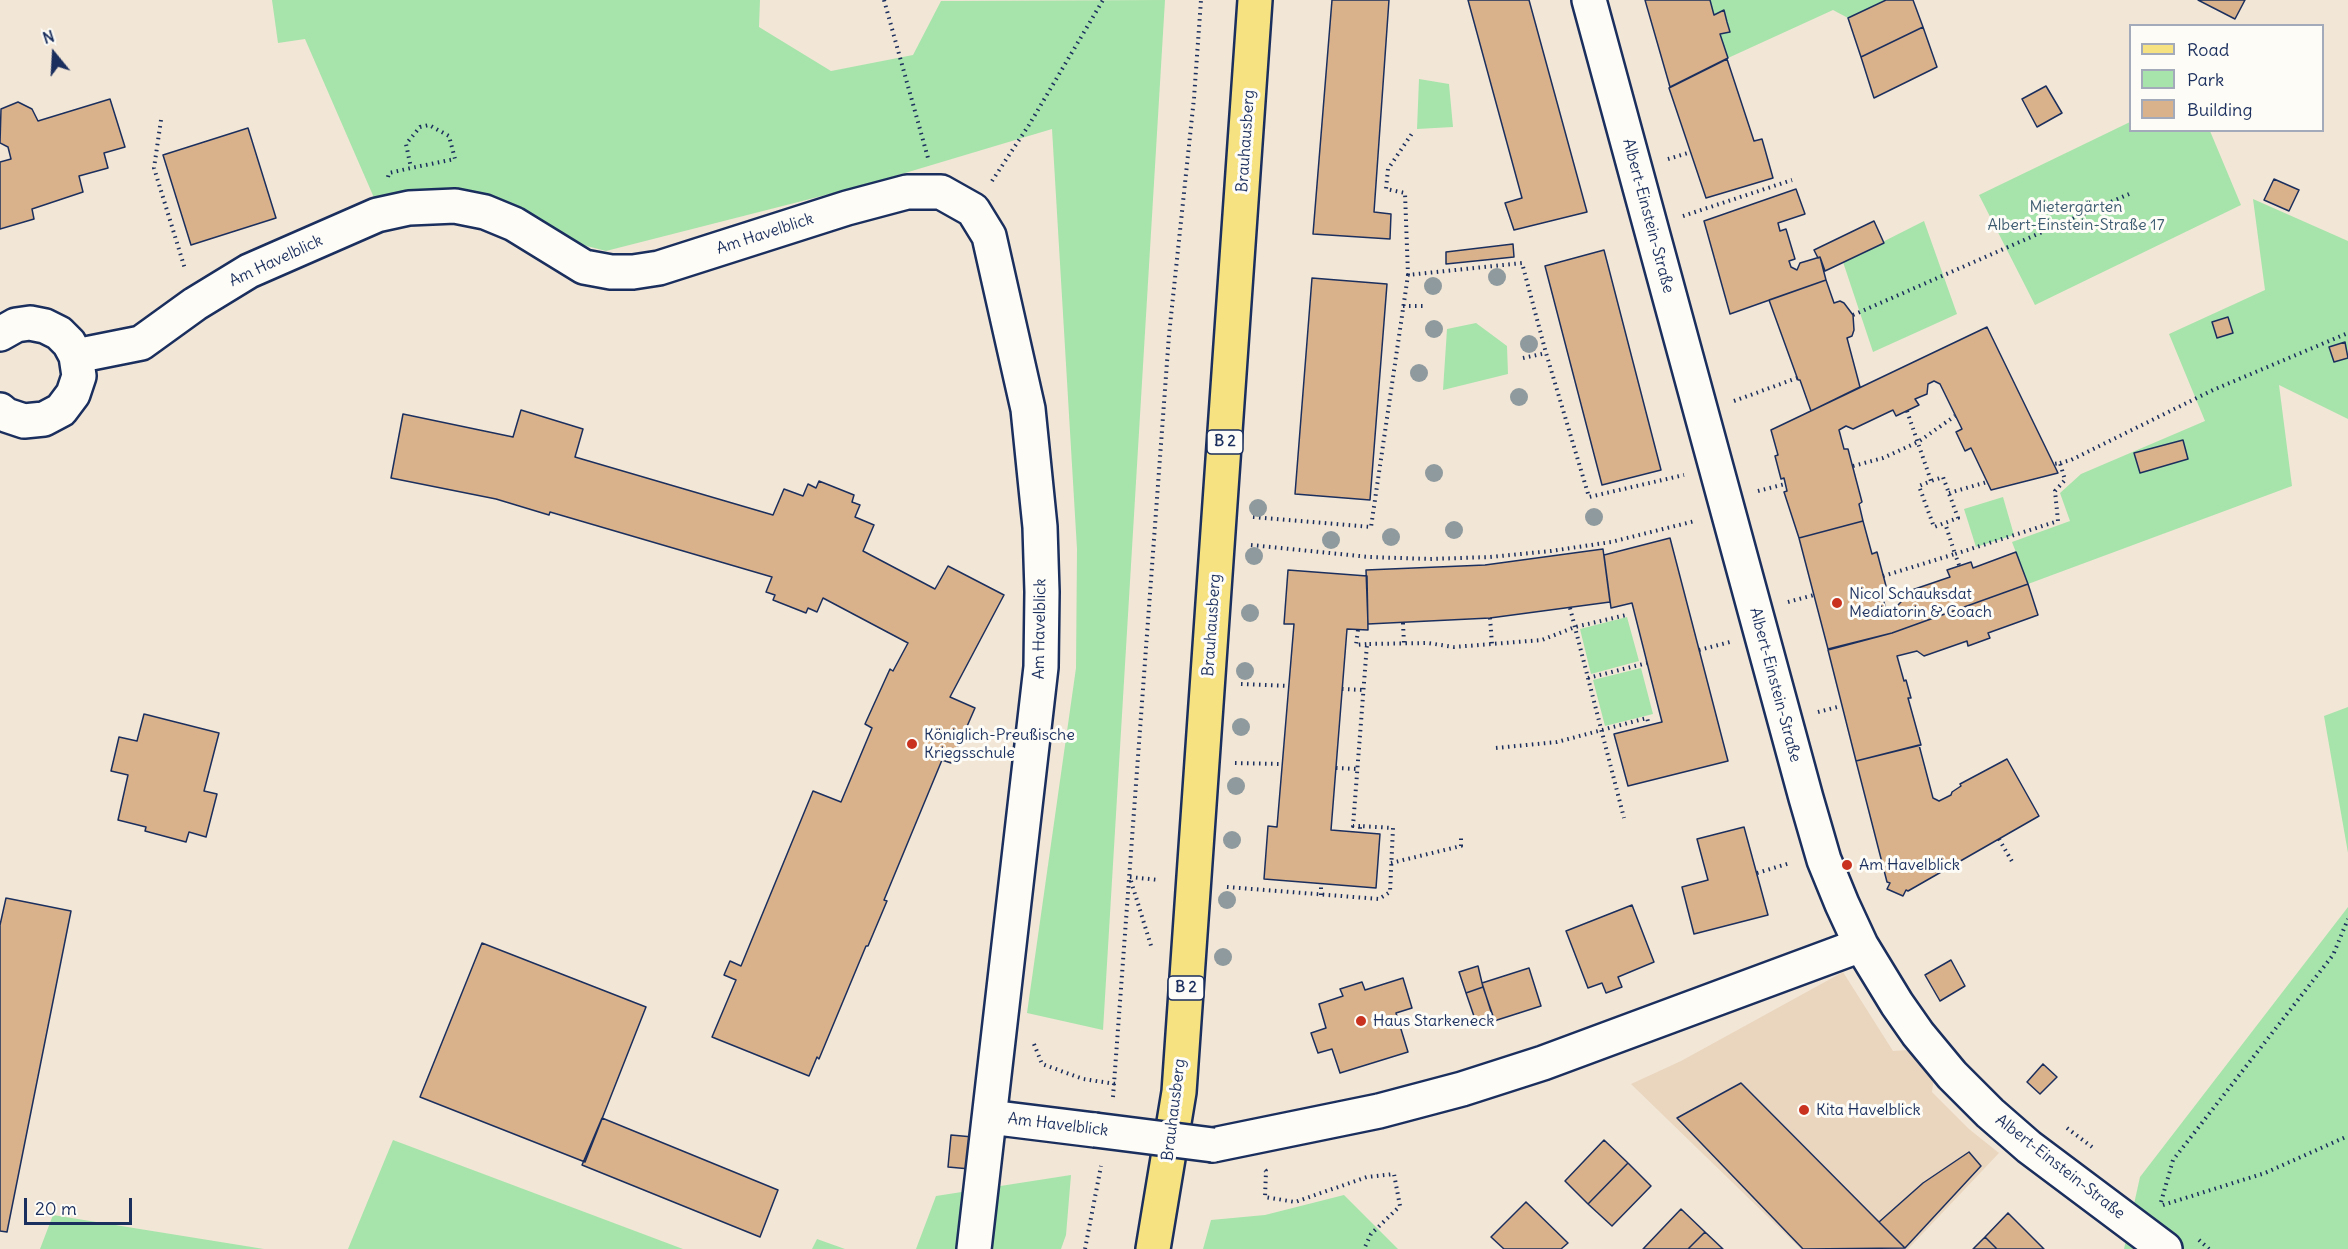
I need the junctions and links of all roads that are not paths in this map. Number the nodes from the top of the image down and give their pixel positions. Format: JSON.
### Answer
{"nodes":[{"id":1,"x":1256,"y":0,"type":"edge"},
{"id":2,"x":1589,"y":0,"type":"edge"},
{"id":3,"x":0,"y":333,"type":"edge"},
{"id":4,"x":76,"y":356,"type":"junction"},
{"id":5,"x":0,"y":411,"type":"edge"},
{"id":6,"x":1862,"y":945,"type":"junction"},
{"id":7,"x":990,"y":1117,"type":"junction"},
{"id":8,"x":2179,"y":1242,"type":"edge"},
{"id":9,"x":974,"y":1249,"type":"edge"},
{"id":10,"x":1153,"y":1249,"type":"edge"}],
"edges":[{"from":1,"to":10,"type":"main road","name":"Brauhausberg","number":"B 2"},
{"from":2,"to":6,"type":"street","name":"Albert-Einstein-Straße"},
{"from":3,"to":4,"type":"street"},
{"from":4,"to":5,"type":"street"},
{"from":4,"to":7,"type":"street","name":"Am Havelblick"},
{"from":6,"to":7,"type":"street","name":"Am Havelblick","bridge":true},
{"from":6,"to":8,"type":"street","name":"Albert-Einstein-Straße"},
{"from":7,"to":9,"type":"street"}]}
